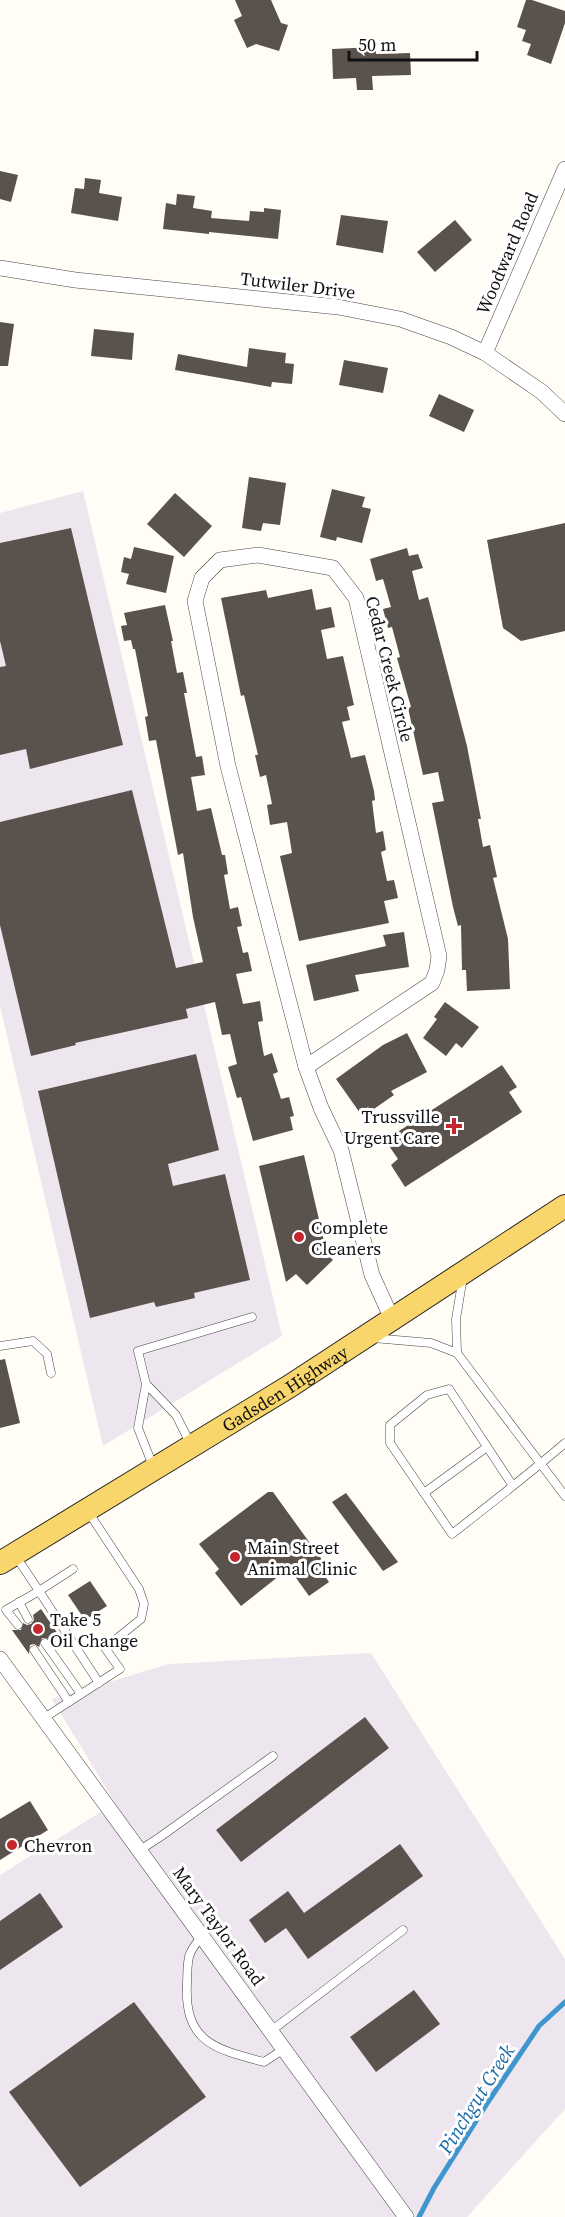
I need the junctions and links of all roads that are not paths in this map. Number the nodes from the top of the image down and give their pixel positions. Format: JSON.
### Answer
{"nodes":[{"id":1,"x":565,"y":169,"type":"edge"},
{"id":2,"x":0,"y":268,"type":"edge"},
{"id":3,"x":485,"y":353,"type":"junction"},
{"id":4,"x":565,"y":414,"type":"edge"},
{"id":5,"x":306,"y":1067,"type":"junction"},
{"id":6,"x":565,"y":1206,"type":"edge"},
{"id":7,"x":464,"y":1272,"type":"junction"},
{"id":8,"x":252,"y":1317,"type":"dead end"},
{"id":9,"x":392,"y":1319,"type":"junction"},
{"id":10,"x":363,"y":1337,"type":"junction"},
{"id":11,"x":0,"y":1346,"type":"edge"},
{"id":12,"x":457,"y":1353,"type":"junction"},
{"id":13,"x":51,"y":1372,"type":"dead end"},
{"id":14,"x":146,"y":1384,"type":"junction"},
{"id":15,"x":565,"y":1443,"type":"edge"},
{"id":16,"x":191,"y":1445,"type":"junction"},
{"id":17,"x":487,"y":1447,"type":"junction"},
{"id":18,"x":541,"y":1464,"type":"junction"},
{"id":19,"x":154,"y":1468,"type":"junction"},
{"id":20,"x":513,"y":1486,"type":"junction"},
{"id":21,"x":424,"y":1493,"type":"junction"},
{"id":22,"x":565,"y":1496,"type":"edge"},
{"id":23,"x":87,"y":1509,"type":"junction"},
{"id":24,"x":7,"y":1558,"type":"edge"},
{"id":25,"x":73,"y":1569,"type":"dead end"},
{"id":26,"x":39,"y":1591,"type":"junction"},
{"id":27,"x":19,"y":1602,"type":"junction"},
{"id":28,"x":28,"y":1618,"type":"dead end"},
{"id":29,"x":18,"y":1626,"type":"dead end"},
{"id":30,"x":45,"y":1643,"type":"dead end"},
{"id":31,"x":34,"y":1650,"type":"dead end"},
{"id":32,"x":0,"y":1659,"type":"edge"},
{"id":33,"x":99,"y":1683,"type":"junction"},
{"id":34,"x":81,"y":1694,"type":"junction"},
{"id":35,"x":69,"y":1702,"type":"junction"},
{"id":36,"x":44,"y":1718,"type":"junction"},
{"id":37,"x":273,"y":1756,"type":"dead end"},
{"id":38,"x":140,"y":1850,"type":"junction"},
{"id":39,"x":404,"y":1930,"type":"dead end"},
{"id":40,"x":202,"y":1936,"type":"junction"},
{"id":41,"x":271,"y":2031,"type":"junction"},
{"id":42,"x":284,"y":2049,"type":"junction"},
{"id":43,"x":406,"y":2217,"type":"edge"}],
"edges":[{"from":1,"to":3,"type":"street","name":"Woodward Road"},
{"from":2,"to":3,"type":"street","name":"Tutwiler Drive"},
{"from":3,"to":4,"type":"street","name":"Tutwiler Drive"},
{"from":5,"to":5,"type":"street","name":"Cedar Creek Circle"},
{"from":5,"to":9,"type":"street","name":"Cedar Creek Circle"},
{"from":6,"to":7,"type":"main road","name":"Gadsden Highway"},
{"from":7,"to":9,"type":"main road","name":"Gadsden Highway"},
{"from":7,"to":12,"type":"lane"},
{"from":8,"to":14,"type":"lane"},
{"from":9,"to":10,"type":"main road","name":"Gadsden Highway"},
{"from":10,"to":12,"type":"lane"},
{"from":10,"to":16,"type":"main road","name":"Gadsden Highway"},
{"from":11,"to":13,"type":"lane"},
{"from":12,"to":18,"type":"lane"},
{"from":14,"to":16,"type":"lane"},
{"from":14,"to":19,"type":"lane"},
{"from":15,"to":18,"type":"lane"},
{"from":16,"to":19,"type":"main road","name":"Gadsden Highway"},
{"from":17,"to":20,"type":"lane"},
{"from":17,"to":21,"type":"lane"},
{"from":17,"to":21,"type":"lane"},
{"from":18,"to":20,"type":"lane"},
{"from":18,"to":22,"type":"lane"},
{"from":19,"to":23,"type":"main road","name":"Gadsden Highway"},
{"from":20,"to":21,"type":"lane"},
{"from":23,"to":24,"type":"main road","name":"Gadsden Highway"},
{"from":23,"to":33,"type":"lane"},
{"from":24,"to":26,"type":"lane"},
{"from":25,"to":26,"type":"lane"},
{"from":26,"to":27,"type":"lane"},
{"from":26,"to":33,"type":"lane"},
{"from":27,"to":28,"type":"lane"},
{"from":27,"to":29,"type":"lane"},
{"from":30,"to":34,"type":"lane"},
{"from":31,"to":35,"type":"lane"},
{"from":32,"to":36,"type":"street","name":"Mary Taylor Road"},
{"from":33,"to":34,"type":"lane"},
{"from":34,"to":35,"type":"lane"},
{"from":35,"to":36,"type":"lane"},
{"from":36,"to":38,"type":"street","name":"Mary Taylor Road"},
{"from":37,"to":38,"type":"lane"},
{"from":38,"to":40,"type":"street","name":"Mary Taylor Road"},
{"from":39,"to":41,"type":"lane"},
{"from":40,"to":41,"type":"street","name":"Mary Taylor Road"},
{"from":40,"to":42,"type":"lane"},
{"from":41,"to":42,"type":"street","name":"Mary Taylor Road"},
{"from":42,"to":43,"type":"street","name":"Mary Taylor Road"}]}
